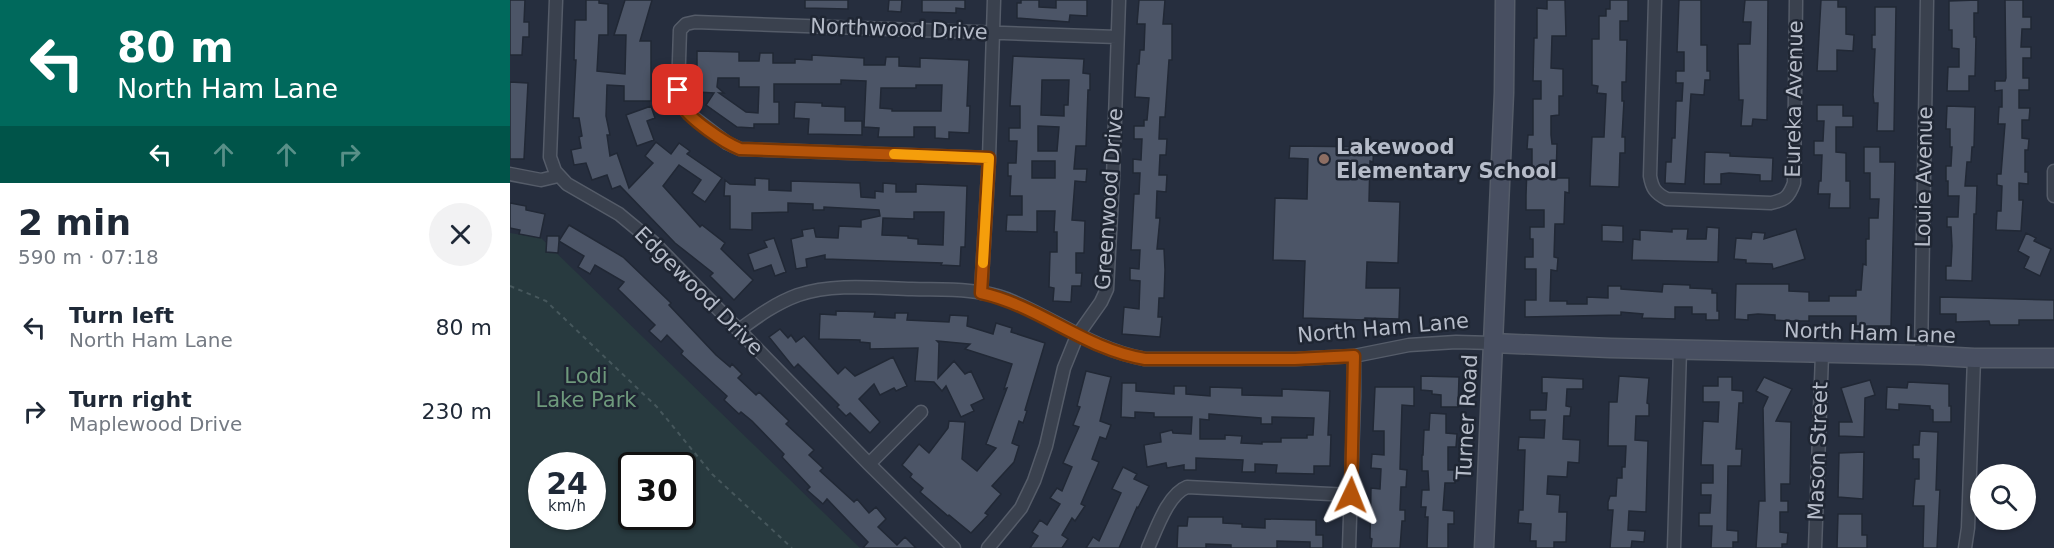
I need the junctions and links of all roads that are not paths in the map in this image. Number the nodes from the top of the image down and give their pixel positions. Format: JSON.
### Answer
{"nodes":[{"id":1,"x":556,"y":0,"type":"edge"},
{"id":2,"x":994,"y":0,"type":"edge"},
{"id":3,"x":1119,"y":0,"type":"edge"},
{"id":4,"x":1505,"y":0,"type":"edge"},
{"id":5,"x":1656,"y":0,"type":"edge"},
{"id":6,"x":1796,"y":0,"type":"edge"},
{"id":7,"x":1927,"y":0,"type":"edge"},
{"id":8,"x":993,"y":32,"type":"junction"},
{"id":9,"x":1117,"y":37,"type":"junction"},
{"id":10,"x":989,"y":158,"type":"junction"},
{"id":11,"x":2054,"y":171,"type":"edge"},
{"id":12,"x":510,"y":174,"type":"edge"},
{"id":13,"x":558,"y":176,"type":"junction"},
{"id":14,"x":2054,"y":196,"type":"edge"},
{"id":15,"x":981,"y":293,"type":"junction"},
{"id":16,"x":739,"y":330,"type":"junction"},
{"id":17,"x":1077,"y":336,"type":"junction"},
{"id":18,"x":1493,"y":343,"type":"junction"},
{"id":19,"x":1680,"y":349,"type":"junction"},
{"id":20,"x":1822,"y":354,"type":"junction"},
{"id":21,"x":1921,"y":355,"type":"junction"},
{"id":22,"x":1354,"y":356,"type":"junction"},
{"id":23,"x":1974,"y":358,"type":"junction"},
{"id":24,"x":2054,"y":358,"type":"edge"},
{"id":25,"x":921,"y":412,"type":"dead end"},
{"id":26,"x":869,"y":464,"type":"junction"},
{"id":27,"x":1351,"y":495,"type":"junction"},
{"id":28,"x":954,"y":548,"type":"edge"},
{"id":29,"x":988,"y":548,"type":"edge"},
{"id":30,"x":1148,"y":548,"type":"edge"},
{"id":31,"x":1349,"y":548,"type":"edge"},
{"id":32,"x":1484,"y":548,"type":"edge"},
{"id":33,"x":1674,"y":548,"type":"edge"},
{"id":34,"x":1815,"y":548,"type":"edge"},
{"id":35,"x":1965,"y":548,"type":"edge"}],
"edges":[{"from":1,"to":13,"type":"street"},
{"from":2,"to":8,"type":"street"},
{"from":3,"to":9,"type":"street","name":"Greenwood Drive"},
{"from":4,"to":18,"type":"main road","name":"Turner Road"},
{"from":5,"to":6,"type":"street","name":"Eureka Avenue"},
{"from":7,"to":21,"type":"street","name":"Louie Avenue"},
{"from":8,"to":9,"type":"street","name":"Northwood Drive"},
{"from":8,"to":10,"type":"street"},
{"from":8,"to":10,"type":"street","name":"Northwood Drive"},
{"from":9,"to":17,"type":"street","name":"Greenwood Drive"},
{"from":10,"to":15,"type":"street"},
{"from":11,"to":14,"type":"street"},
{"from":12,"to":13,"type":"street"},
{"from":13,"to":16,"type":"street","name":"Edgewood Drive"},
{"from":15,"to":16,"type":"street","name":"North Ham Lane"},
{"from":15,"to":17,"type":"street","name":"North Ham Lane"},
{"from":16,"to":26,"type":"street","name":"Edgewood Drive"},
{"from":17,"to":22,"type":"street","name":"North Ham Lane"},
{"from":17,"to":29,"type":"street","name":"Greenwood Drive"},
{"from":18,"to":19,"type":"main road","name":"North Ham Lane"},
{"from":18,"to":22,"type":"street","name":"North Ham Lane"},
{"from":18,"to":32,"type":"main road","name":"Turner Road"},
{"from":19,"to":20,"type":"main road","name":"North Ham Lane"},
{"from":19,"to":33,"type":"street"},
{"from":20,"to":21,"type":"main road","name":"North Ham Lane"},
{"from":20,"to":34,"type":"street","name":"Mason Street"},
{"from":21,"to":23,"type":"main road","name":"North Ham Lane"},
{"from":22,"to":27,"type":"street"},
{"from":23,"to":24,"type":"main road","name":"North Ham Lane"},
{"from":23,"to":35,"type":"street"},
{"from":25,"to":26,"type":"street"},
{"from":26,"to":28,"type":"street","name":"Edgewood Drive"},
{"from":27,"to":30,"type":"street"},
{"from":27,"to":31,"type":"street"}]}
